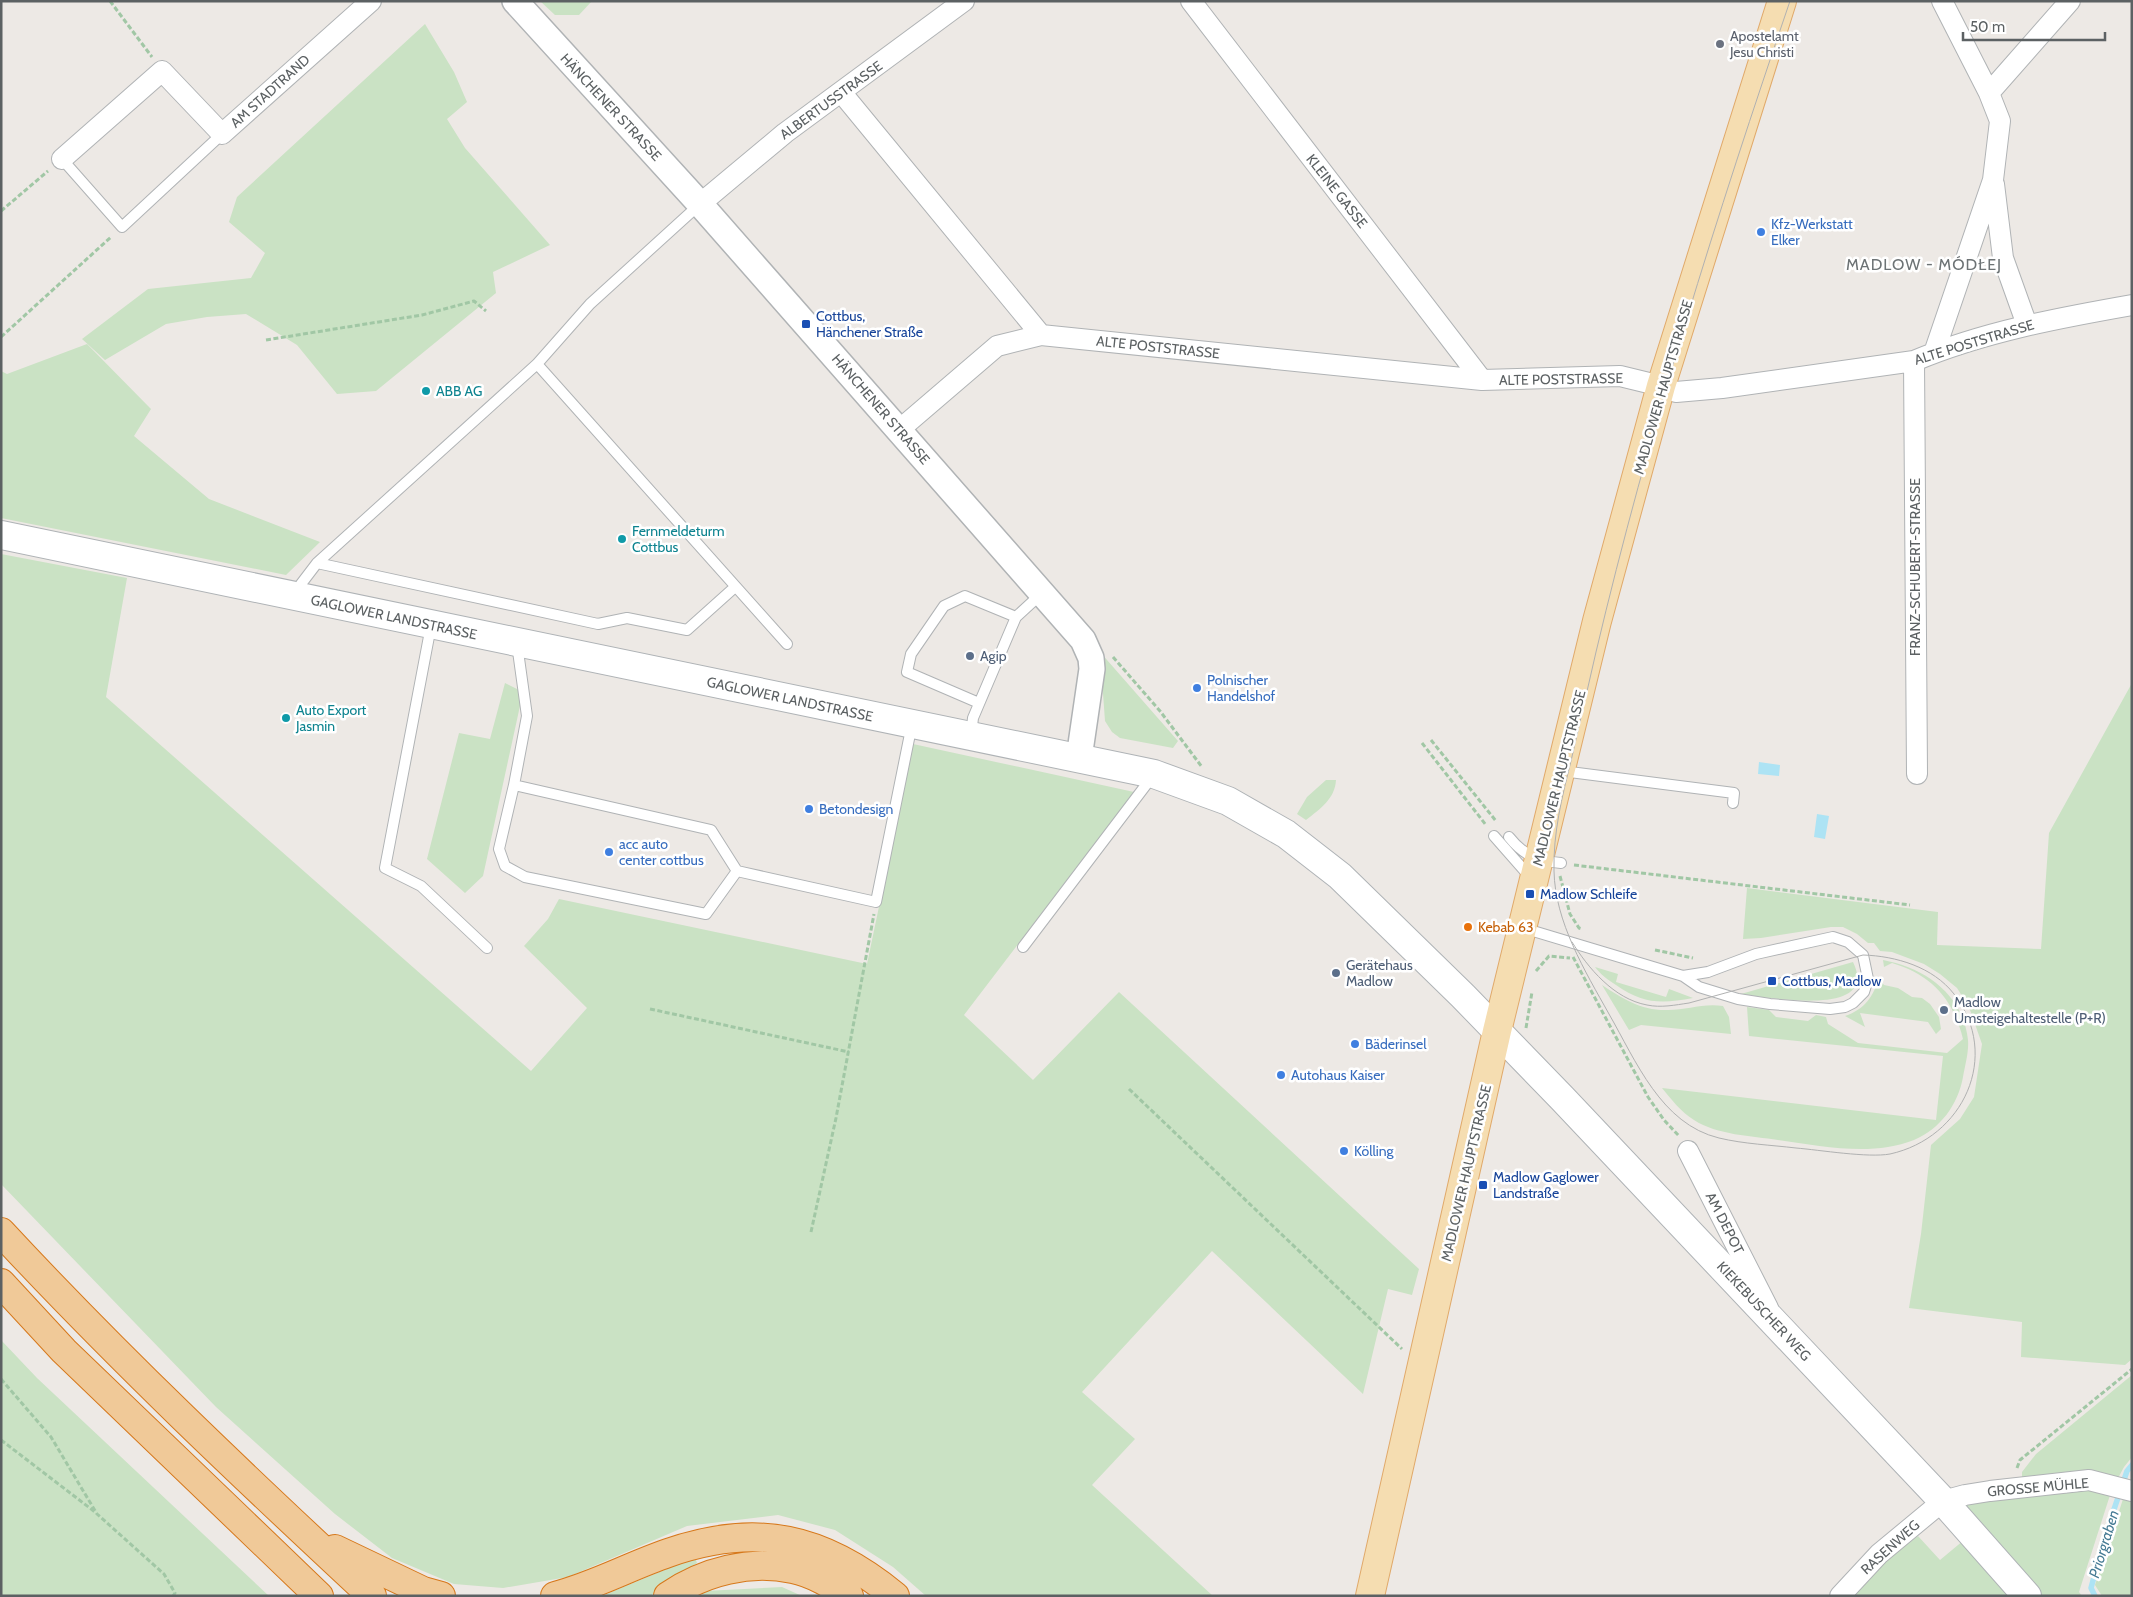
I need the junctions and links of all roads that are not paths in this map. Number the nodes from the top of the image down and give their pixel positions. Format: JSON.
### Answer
{"nodes":[{"id":1,"x":371,"y":1,"type":"edge"},
{"id":2,"x":515,"y":1,"type":"edge"},
{"id":3,"x":964,"y":1,"type":"edge"},
{"id":4,"x":1191,"y":1,"type":"edge"},
{"id":5,"x":1942,"y":1,"type":"edge"},
{"id":6,"x":2070,"y":1,"type":"edge"},
{"id":7,"x":1779,"y":2,"type":"edge"},
{"id":8,"x":841,"y":92,"type":"junction"},
{"id":9,"x":1989,"y":92,"type":"junction"},
{"id":10,"x":222,"y":134,"type":"junction"},
{"id":11,"x":62,"y":159,"type":"joint"},
{"id":12,"x":1993,"y":180,"type":"junction"},
{"id":13,"x":700,"y":204,"type":"junction"},
{"id":14,"x":2132,"y":305,"type":"edge"},
{"id":15,"x":2027,"y":325,"type":"junction"},
{"id":16,"x":1041,"y":335,"type":"junction"},
{"id":17,"x":1934,"y":353,"type":"junction"},
{"id":18,"x":1914,"y":361,"type":"junction"},
{"id":19,"x":537,"y":364,"type":"junction"},
{"id":20,"x":1482,"y":380,"type":"junction"},
{"id":21,"x":1661,"y":386,"type":"junction"},
{"id":22,"x":899,"y":430,"type":"junction"},
{"id":23,"x":1,"y":535,"type":"edge"},
{"id":24,"x":318,"y":564,"type":"junction"},
{"id":25,"x":735,"y":586,"type":"junction"},
{"id":26,"x":1042,"y":593,"type":"junction"},
{"id":27,"x":298,"y":597,"type":"junction"},
{"id":28,"x":1016,"y":617,"type":"junction"},
{"id":29,"x":431,"y":625,"type":"junction"},
{"id":30,"x":517,"y":643,"type":"junction"},
{"id":31,"x":786,"y":644,"type":"dead end"},
{"id":32,"x":979,"y":703,"type":"junction"},
{"id":33,"x":912,"y":724,"type":"junction"},
{"id":34,"x":970,"y":736,"type":"junction"},
{"id":35,"x":1079,"y":758,"type":"junction"},
{"id":36,"x":1561,"y":771,"type":"junction"},
{"id":37,"x":1154,"y":774,"type":"junction"},
{"id":38,"x":1917,"y":774,"type":"dead end"},
{"id":39,"x":514,"y":785,"type":"junction"},
{"id":40,"x":1733,"y":803,"type":"dead end"},
{"id":41,"x":1494,"y":836,"type":"road end"},
{"id":42,"x":1509,"y":838,"type":"road end"},
{"id":43,"x":1544,"y":868,"type":"junction"},
{"id":44,"x":737,"y":871,"type":"junction"},
{"id":45,"x":1522,"y":928,"type":"junction"},
{"id":46,"x":1023,"y":947,"type":"dead end"},
{"id":47,"x":487,"y":948,"type":"dead end"},
{"id":48,"x":1683,"y":976,"type":"junction"},
{"id":49,"x":1497,"y":1031,"type":"junction"},
{"id":50,"x":1688,"y":1151,"type":"road end"},
{"id":51,"x":1,"y":1232,"type":"edge"},
{"id":52,"x":1,"y":1283,"type":"edge"},
{"id":53,"x":1775,"y":1323,"type":"junction"},
{"id":54,"x":2132,"y":1491,"type":"edge"},
{"id":55,"x":1943,"y":1501,"type":"junction"},
{"id":56,"x":307,"y":1536,"type":"junction"},
{"id":57,"x":319,"y":1596,"type":"edge"},
{"id":58,"x":372,"y":1596,"type":"edge"},
{"id":59,"x":441,"y":1596,"type":"edge"},
{"id":60,"x":555,"y":1596,"type":"edge"},
{"id":61,"x":668,"y":1596,"type":"edge"},
{"id":62,"x":849,"y":1596,"type":"edge"},
{"id":63,"x":895,"y":1596,"type":"edge"},
{"id":64,"x":1370,"y":1596,"type":"edge"},
{"id":65,"x":1840,"y":1596,"type":"edge"},
{"id":66,"x":2027,"y":1596,"type":"edge"}],
"edges":[{"from":1,"to":10,"type":"street","name":"AM STADTRAND"},
{"from":2,"to":13,"type":"street","name":"HÄNCHENER STRASSE"},
{"from":3,"to":8,"type":"street","name":"ALBERTUSSTRASSE"},
{"from":4,"to":20,"type":"street","name":"KLEINE GASSE"},
{"from":5,"to":9,"type":"street"},
{"from":6,"to":9,"type":"street"},
{"from":7,"to":21,"type":"main road","name":"MADLOWER HAUPTSTRASSE"},
{"from":8,"to":13,"type":"street","name":"ALBERTUSSTRASSE"},
{"from":8,"to":16,"type":"street"},
{"from":9,"to":12,"type":"street"},
{"from":10,"to":11,"type":"street","name":"AM STADTRAND"},
{"from":10,"to":11,"type":"lane"},
{"from":12,"to":15,"type":"street"},
{"from":12,"to":17,"type":"street"},
{"from":13,"to":19,"type":"lane"},
{"from":13,"to":22,"type":"street","name":"HÄNCHENER STRASSE"},
{"from":14,"to":15,"type":"street","name":"ALTE POSTSTRASSE"},
{"from":15,"to":17,"type":"street","name":"ALTE POSTSTRASSE"},
{"from":16,"to":20,"type":"street","name":"ALTE POSTSTRASSE"},
{"from":16,"to":22,"type":"street","name":"ALTE POSTSTRASSE"},
{"from":17,"to":18,"type":"street","name":"ALTE POSTSTRASSE"},
{"from":18,"to":21,"type":"street","name":"ALTE POSTSTRASSE"},
{"from":18,"to":38,"type":"street","name":"FRANZ-SCHUBERT-STRASSE"},
{"from":19,"to":24,"type":"lane"},
{"from":19,"to":25,"type":"lane"},
{"from":20,"to":21,"type":"street","name":"ALTE POSTSTRASSE"},
{"from":21,"to":36,"type":"main road","name":"MADLOWER HAUPTSTRASSE"},
{"from":22,"to":26,"type":"street","name":"HÄNCHENER STRASSE"},
{"from":23,"to":27,"type":"main road","name":"GAGLOWER LANDSTRASSE"},
{"from":24,"to":25,"type":"lane"},
{"from":24,"to":27,"type":"lane"},
{"from":25,"to":31,"type":"lane"},
{"from":26,"to":28,"type":"lane"},
{"from":26,"to":35,"type":"street","name":"HÄNCHENER STRASSE"},
{"from":27,"to":29,"type":"main road","name":"GAGLOWER LANDSTRASSE"},
{"from":28,"to":32,"type":"lane"},
{"from":28,"to":32,"type":"lane"},
{"from":29,"to":30,"type":"main road","name":"GAGLOWER LANDSTRASSE"},
{"from":29,"to":47,"type":"lane"},
{"from":30,"to":33,"type":"main road","name":"GAGLOWER LANDSTRASSE"},
{"from":30,"to":39,"type":"lane"},
{"from":32,"to":34,"type":"lane"},
{"from":33,"to":34,"type":"main road","name":"GAGLOWER LANDSTRASSE"},
{"from":33,"to":44,"type":"lane"},
{"from":34,"to":35,"type":"main road","name":"GAGLOWER LANDSTRASSE"},
{"from":35,"to":37,"type":"main road","name":"GAGLOWER LANDSTRASSE"},
{"from":36,"to":40,"type":"lane"},
{"from":36,"to":43,"type":"main road","name":"MADLOWER HAUPTSTRASSE"},
{"from":37,"to":46,"type":"lane"},
{"from":37,"to":49,"type":"main road","name":"GAGLOWER LANDSTRASSE"},
{"from":39,"to":44,"type":"lane"},
{"from":39,"to":44,"type":"lane"},
{"from":41,"to":43,"type":"lane"},
{"from":42,"to":43,"type":"lane"},
{"from":43,"to":45,"type":"main road","name":"MADLOWER HAUPTSTRASSE"},
{"from":45,"to":48,"type":"lane"},
{"from":45,"to":49,"type":"main road","name":"MADLOWER HAUPTSTRASSE"},
{"from":48,"to":48,"type":"lane"},
{"from":49,"to":53,"type":"main road","name":"KIEKEBUSCHER WEG"},
{"from":49,"to":64,"type":"main road","name":"MADLOWER HAUPTSTRASSE"},
{"from":50,"to":53,"type":"street","name":"AM DEPOT"},
{"from":51,"to":56,"type":"highway"},
{"from":52,"to":57,"type":"highway"},
{"from":53,"to":55,"type":"main road","name":"KIEKEBUSCHER WEG"},
{"from":54,"to":55,"type":"street","name":"GROSSE MÜHLE"},
{"from":55,"to":65,"type":"street","name":"RASENWEG"},
{"from":55,"to":66,"type":"main road","name":"KIEKEBUSCHER WEG"},
{"from":56,"to":58,"type":"highway"},
{"from":56,"to":59,"type":"highway"},
{"from":60,"to":63,"type":"highway"},
{"from":61,"to":62,"type":"highway"}]}
